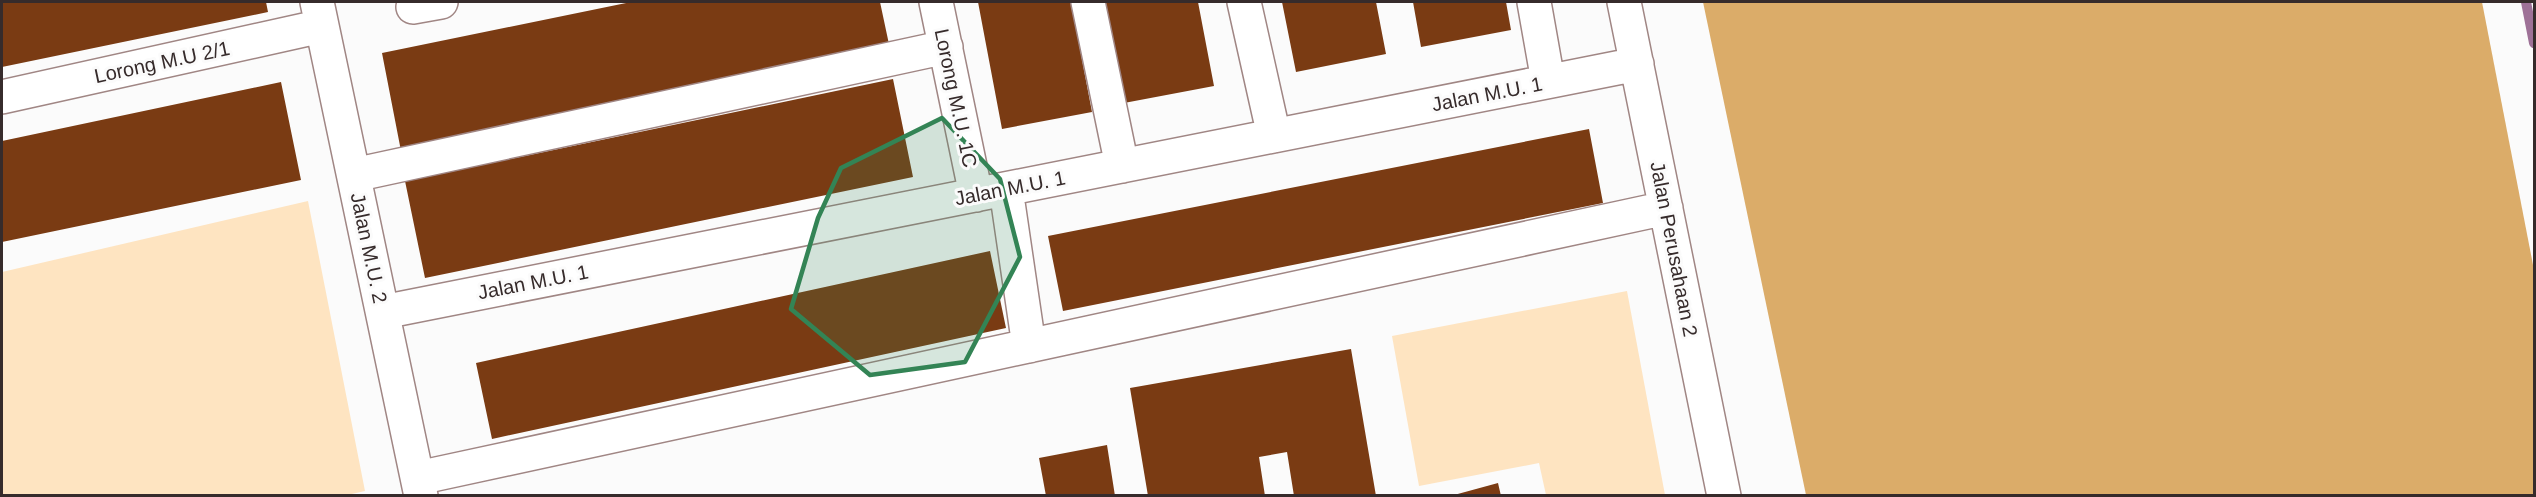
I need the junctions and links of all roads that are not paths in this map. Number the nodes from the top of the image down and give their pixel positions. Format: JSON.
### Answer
{"nodes":[{"id":1,"x":936,"y":2,"type":"edge"},
{"id":2,"x":1088,"y":2,"type":"edge"},
{"id":3,"x":1244,"y":2,"type":"edge"},
{"id":4,"x":1534,"y":2,"type":"edge"},
{"id":5,"x":1624,"y":2,"type":"edge"},
{"id":6,"x":319,"y":14,"type":"edge"},
{"id":7,"x":946,"y":47,"type":"junction"},
{"id":8,"x":1637,"y":64,"type":"junction"},
{"id":9,"x":1548,"y":81,"type":"junction"},
{"id":10,"x":2,"y":97,"type":"edge"},
{"id":11,"x":1274,"y":136,"type":"junction"},
{"id":12,"x":1122,"y":166,"type":"junction"},
{"id":13,"x":354,"y":175,"type":"junction"},
{"id":14,"x":991,"y":192,"type":"junction"},
{"id":15,"x":1666,"y":208,"type":"junction"},
{"id":16,"x":383,"y":312,"type":"junction"},
{"id":17,"x":1029,"y":346,"type":"junction"},
{"id":18,"x":419,"y":487,"type":"edge"},
{"id":19,"x":1724,"y":495,"type":"edge"}],
"edges":[{"from":1,"to":7,"type":"street","name":"Lorong M.U. 1C"},
{"from":2,"to":12,"type":"street"},
{"from":3,"to":11,"type":"street"},
{"from":4,"to":9,"type":"street"},
{"from":5,"to":8,"type":"street","name":"Jalan Perusahaan 2"},
{"from":6,"to":10,"type":"street","name":"Lorong M.U 2/1"},
{"from":6,"to":13,"type":"street","name":"Jalan M.U. 2"},
{"from":7,"to":13,"type":"street"},
{"from":7,"to":14,"type":"street","name":"Lorong M.U. 1C"},
{"from":8,"to":9,"type":"street","name":"Jalan M.U. 1"},
{"from":8,"to":15,"type":"street","name":"Jalan Perusahaan 2"},
{"from":9,"to":11,"type":"street","name":"Jalan M.U. 1"},
{"from":11,"to":12,"type":"street","name":"Jalan M.U. 1"},
{"from":12,"to":14,"type":"street","name":"Jalan M.U. 1"},
{"from":13,"to":16,"type":"street","name":"Jalan M.U. 2"},
{"from":14,"to":16,"type":"street","name":"Jalan M.U. 1"},
{"from":14,"to":17,"type":"street","name":"Lorong M.U. 1C"},
{"from":15,"to":17,"type":"street"},
{"from":15,"to":19,"type":"street","name":"Jalan Perusahaan 2"},
{"from":16,"to":18,"type":"street","name":"Jalan M.U. 2"},
{"from":17,"to":18,"type":"street"}]}
